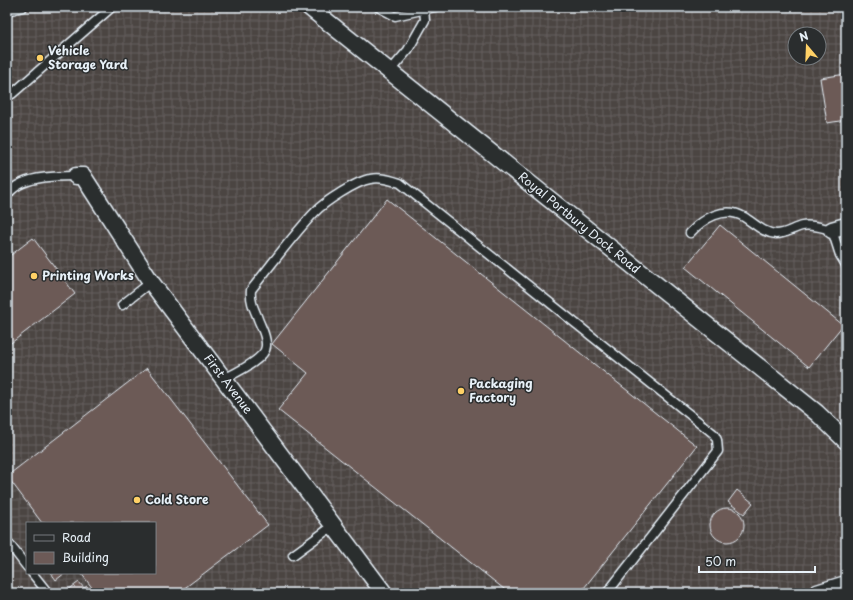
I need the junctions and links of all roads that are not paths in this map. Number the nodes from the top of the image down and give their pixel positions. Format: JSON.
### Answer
{"nodes":[{"id":1,"x":23,"y":7,"type":"edge"},
{"id":2,"x":112,"y":7,"type":"edge"},
{"id":3,"x":309,"y":7,"type":"edge"},
{"id":4,"x":378,"y":7,"type":"edge"},
{"id":5,"x":435,"y":7,"type":"edge"},
{"id":6,"x":424,"y":9,"type":"junction"},
{"id":7,"x":7,"y":11,"type":"edge"},
{"id":8,"x":390,"y":72,"type":"junction"},
{"id":9,"x":7,"y":95,"type":"edge"},
{"id":10,"x":76,"y":176,"type":"joint"},
{"id":11,"x":7,"y":196,"type":"edge"},
{"id":12,"x":839,"y":228,"type":"edge"},
{"id":13,"x":690,"y":233,"type":"dead end"},
{"id":14,"x":846,"y":265,"type":"edge"},
{"id":15,"x":151,"y":282,"type":"junction"},
{"id":16,"x":122,"y":305,"type":"dead end"},
{"id":17,"x":224,"y":379,"type":"junction"},
{"id":18,"x":846,"y":441,"type":"edge"},
{"id":19,"x":334,"y":525,"type":"junction"},
{"id":20,"x":7,"y":541,"type":"edge"},
{"id":21,"x":293,"y":555,"type":"dead end"},
{"id":22,"x":26,"y":566,"type":"edge"},
{"id":23,"x":33,"y":574,"type":"edge"},
{"id":24,"x":846,"y":584,"type":"edge"},
{"id":25,"x":48,"y":593,"type":"edge"},
{"id":26,"x":384,"y":593,"type":"edge"},
{"id":27,"x":607,"y":593,"type":"edge"},
{"id":28,"x":817,"y":593,"type":"edge"}],
"edges":[{"from":1,"to":7,"type":"lane"},
{"from":2,"to":9,"type":"lane"},
{"from":3,"to":8,"type":"street","name":"Royal Portbury Dock Road"},
{"from":4,"to":6,"type":"lane"},
{"from":5,"to":6,"type":"lane"},
{"from":6,"to":8,"type":"lane"},
{"from":8,"to":18,"type":"street","name":"Royal Portbury Dock Road"},
{"from":10,"to":11,"type":"lane"},
{"from":10,"to":15,"type":"street","name":"First Avenue"},
{"from":12,"to":13,"type":"lane"},
{"from":12,"to":14,"type":"lane"},
{"from":15,"to":16,"type":"lane"},
{"from":15,"to":17,"type":"street","name":"First Avenue"},
{"from":17,"to":19,"type":"street","name":"First Avenue"},
{"from":17,"to":27,"type":"lane"},
{"from":19,"to":21,"type":"lane"},
{"from":19,"to":26,"type":"street","name":"First Avenue"},
{"from":20,"to":22,"type":"lane"},
{"from":23,"to":25,"type":"lane"},
{"from":24,"to":28,"type":"street"}]}
